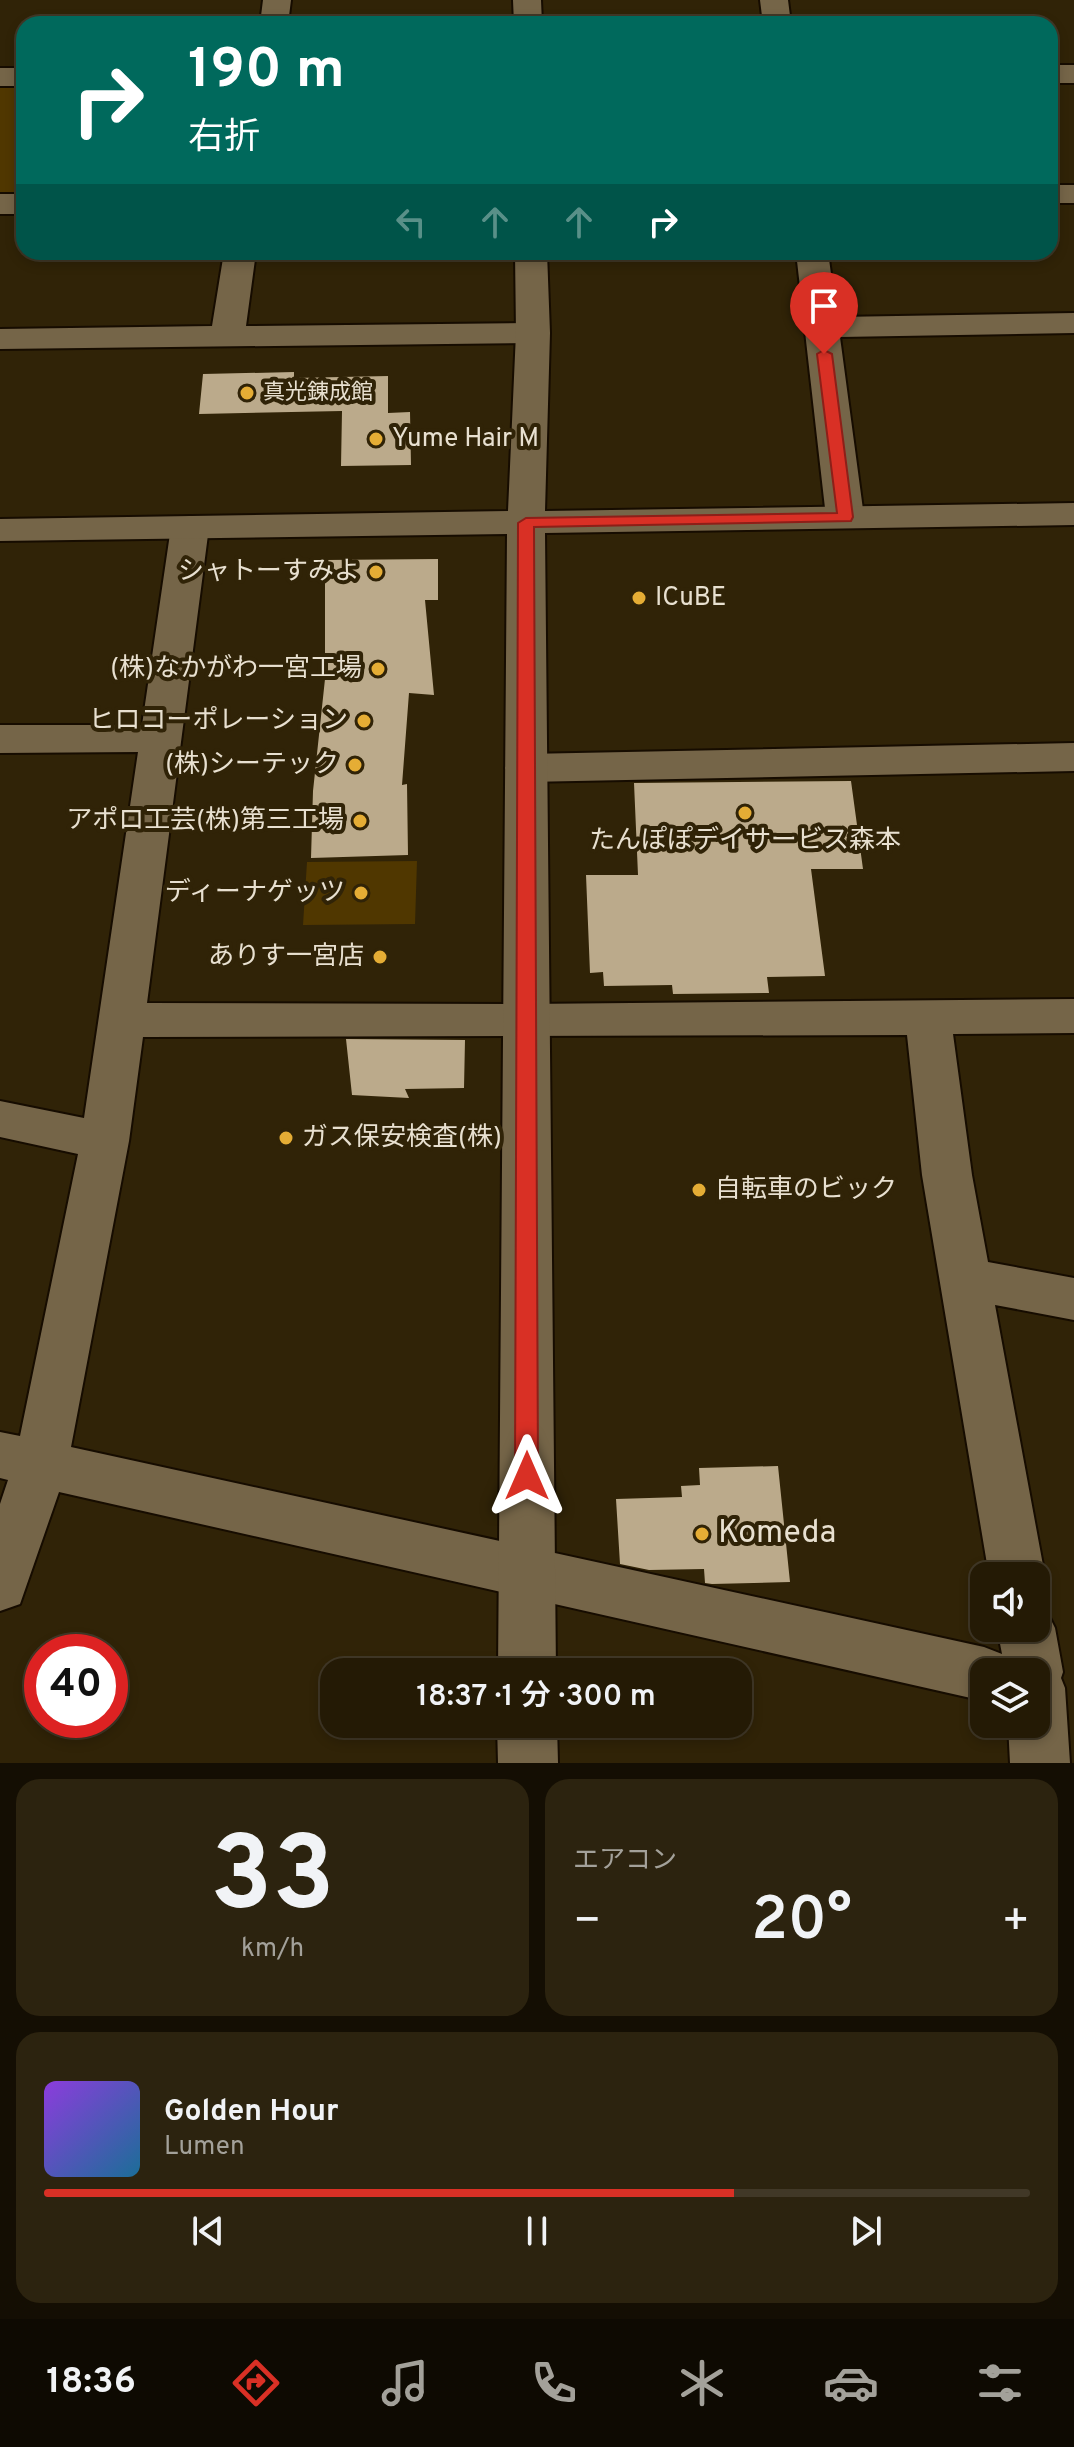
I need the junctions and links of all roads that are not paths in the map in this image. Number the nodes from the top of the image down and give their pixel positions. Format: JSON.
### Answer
{"nodes":[{"id":1,"x":239,"y":260,"type":"edge"},
{"id":2,"x":531,"y":260,"type":"edge"},
{"id":3,"x":813,"y":260,"type":"edge"},
{"id":4,"x":1074,"y":323,"type":"edge"},
{"id":5,"x":821,"y":327,"type":"junction"},
{"id":6,"x":533,"y":333,"type":"junction"},
{"id":7,"x":227,"y":337,"type":"junction"},
{"id":8,"x":0,"y":339,"type":"edge"},
{"id":9,"x":1074,"y":514,"type":"edge"},
{"id":10,"x":845,"y":517,"type":"junction"},
{"id":11,"x":526,"y":523,"type":"junction"},
{"id":12,"x":190,"y":527,"type":"junction"},
{"id":13,"x":0,"y":530,"type":"edge"},
{"id":14,"x":161,"y":738,"type":"junction"},
{"id":15,"x":0,"y":739,"type":"edge"},
{"id":16,"x":1074,"y":757,"type":"edge"},
{"id":17,"x":526,"y":768,"type":"junction"},
{"id":18,"x":1074,"y":1016,"type":"edge"},
{"id":19,"x":928,"y":1017,"type":"junction"},
{"id":20,"x":121,"y":1020,"type":"junction"},
{"id":21,"x":526,"y":1021,"type":"junction"},
{"id":22,"x":0,"y":1119,"type":"edge"},
{"id":23,"x":105,"y":1141,"type":"junction"},
{"id":24,"x":965,"y":1278,"type":"junction"},
{"id":25,"x":1074,"y":1299,"type":"edge"},
{"id":26,"x":21,"y":1460,"type":"edge"},
{"id":27,"x":1015,"y":1562,"type":"edge"},
{"id":28,"x":526,"y":1572,"type":"junction"},
{"id":29,"x":0,"y":1586,"type":"edge"},
{"id":30,"x":527,"y":1658,"type":"edge"},
{"id":31,"x":970,"y":1671,"type":"edge"},
{"id":32,"x":527,"y":1738,"type":"edge"},
{"id":33,"x":528,"y":1763,"type":"edge"}],
"edges":[{"from":1,"to":7,"type":"street"},
{"from":2,"to":6,"type":"street"},
{"from":3,"to":5,"type":"street"},
{"from":4,"to":5,"type":"street"},
{"from":5,"to":10,"type":"street"},
{"from":6,"to":7,"type":"street"},
{"from":6,"to":11,"type":"street"},
{"from":7,"to":8,"type":"street"},
{"from":9,"to":10,"type":"street"},
{"from":10,"to":11,"type":"street"},
{"from":11,"to":12,"type":"street"},
{"from":11,"to":17,"type":"street"},
{"from":12,"to":13,"type":"street"},
{"from":12,"to":14,"type":"street"},
{"from":14,"to":15,"type":"street"},
{"from":14,"to":20,"type":"street"},
{"from":16,"to":17,"type":"street"},
{"from":17,"to":21,"type":"street"},
{"from":18,"to":19,"type":"street"},
{"from":19,"to":21,"type":"street"},
{"from":19,"to":24,"type":"street"},
{"from":20,"to":21,"type":"street"},
{"from":20,"to":23,"type":"street"},
{"from":21,"to":28,"type":"street"},
{"from":22,"to":23,"type":"street"},
{"from":23,"to":26,"type":"street"},
{"from":24,"to":25,"type":"street"},
{"from":24,"to":27,"type":"street"},
{"from":26,"to":28,"type":"street"},
{"from":26,"to":29,"type":"street"},
{"from":28,"to":30,"type":"street"},
{"from":28,"to":31,"type":"street"},
{"from":32,"to":33,"type":"street"}]}
